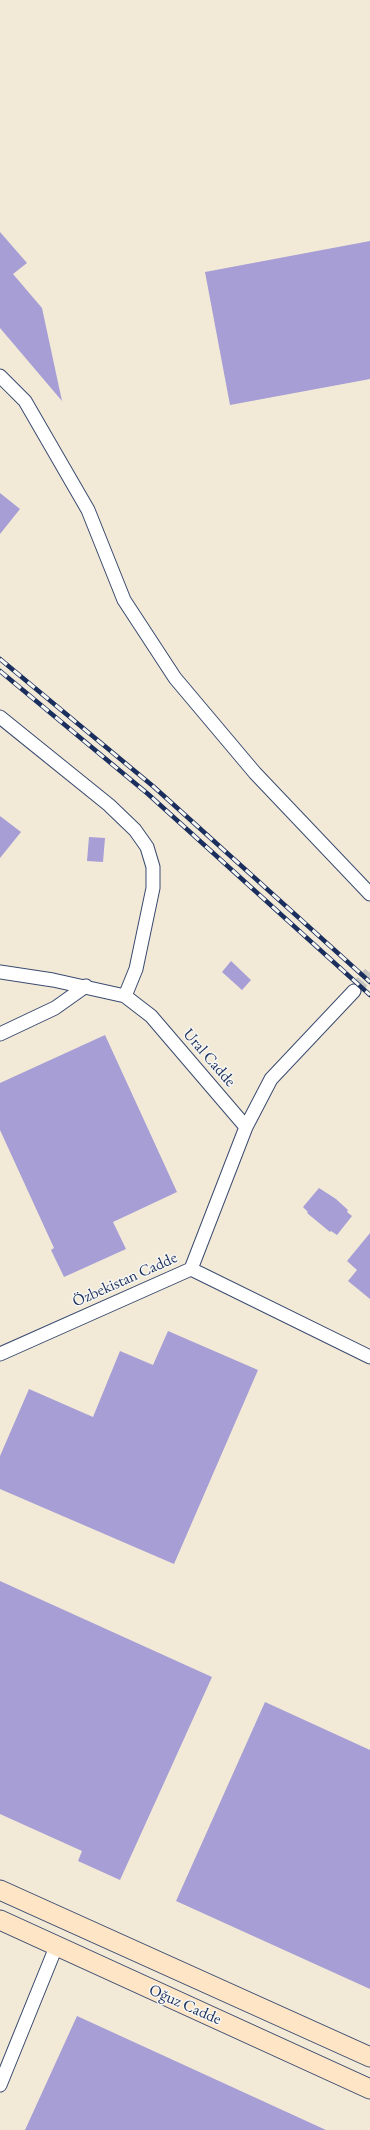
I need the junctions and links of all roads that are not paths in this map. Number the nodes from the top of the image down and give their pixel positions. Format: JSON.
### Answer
{"nodes":[{"id":1,"x":0,"y":376,"type":"edge"},
{"id":2,"x":0,"y":717,"type":"edge"},
{"id":3,"x":370,"y":894,"type":"edge"},
{"id":4,"x":0,"y":972,"type":"edge"},
{"id":5,"x":86,"y":986,"type":"junction"},
{"id":6,"x":354,"y":991,"type":"tunnel mouth"},
{"id":7,"x":125,"y":996,"type":"junction"},
{"id":8,"x":0,"y":1034,"type":"edge"},
{"id":9,"x":246,"y":1127,"type":"junction"},
{"id":10,"x":191,"y":1269,"type":"junction"},
{"id":11,"x":0,"y":1354,"type":"edge"},
{"id":12,"x":370,"y":1357,"type":"edge"},
{"id":13,"x":0,"y":1890,"type":"edge"},
{"id":14,"x":0,"y":1920,"type":"edge"},
{"id":15,"x":56,"y":1947,"type":"junction"},
{"id":16,"x":370,"y":2057,"type":"edge"},
{"id":17,"x":0,"y":2085,"type":"edge"},
{"id":18,"x":370,"y":2089,"type":"edge"}],
"edges":[{"from":1,"to":3,"type":"street"},
{"from":2,"to":7,"type":"street"},
{"from":4,"to":5,"type":"street","name":"Ural Cadde"},
{"from":5,"to":7,"type":"street","name":"Ural Cadde"},
{"from":5,"to":8,"type":"street"},
{"from":6,"to":9,"type":"street"},
{"from":7,"to":9,"type":"street","name":"Ural Cadde"},
{"from":9,"to":10,"type":"street"},
{"from":10,"to":11,"type":"street","name":"Özbekistan Cadde"},
{"from":10,"to":12,"type":"street","name":"Özbekistan Cadde"},
{"from":13,"to":16,"type":"street","name":"Oğuz Cadde"},
{"from":14,"to":15,"type":"street","name":"Oğuz Cadde"},
{"from":15,"to":17,"type":"street"},
{"from":15,"to":18,"type":"street","name":"Oğuz Cadde"}]}
